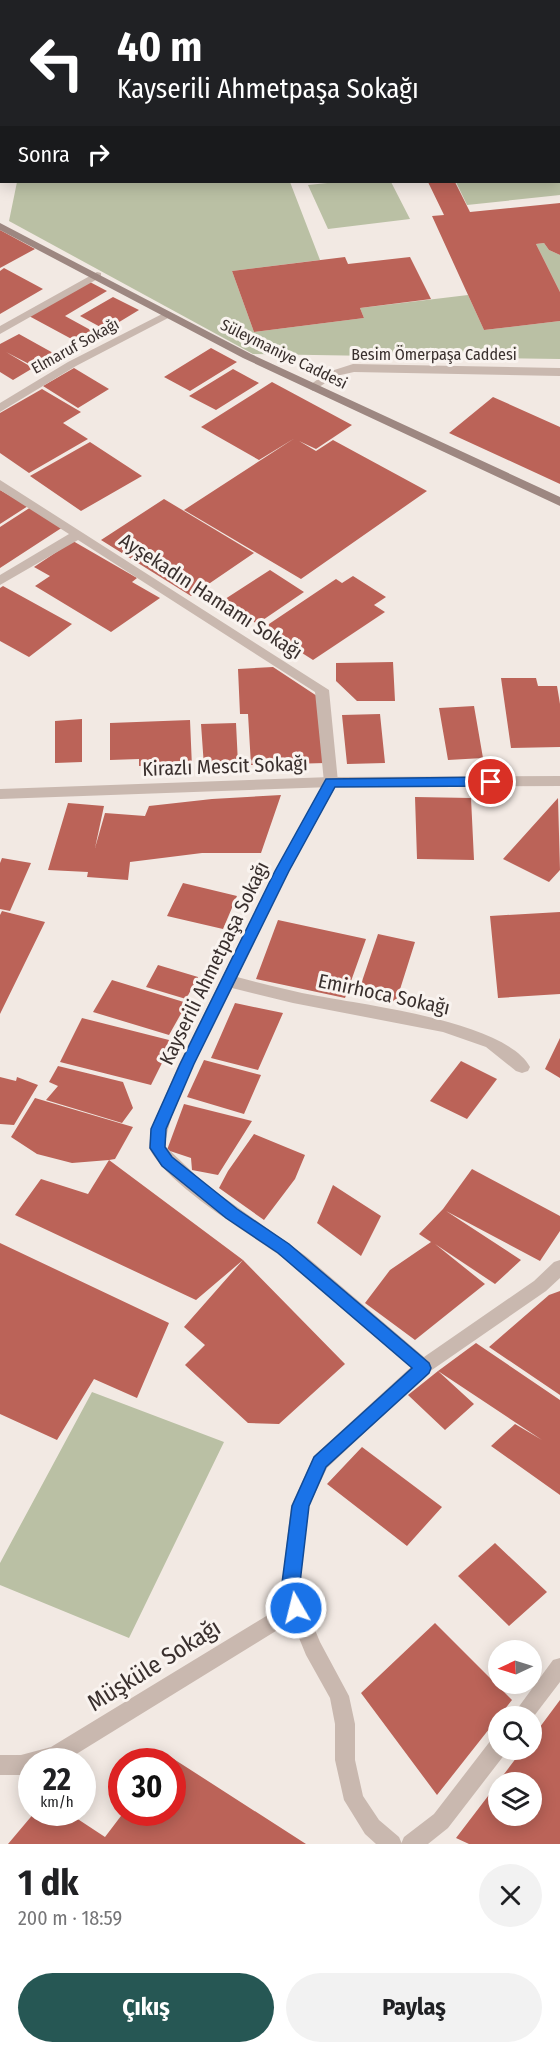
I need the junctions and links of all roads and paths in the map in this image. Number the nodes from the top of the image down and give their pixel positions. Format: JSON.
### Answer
{"nodes":[{"id":1,"x":0,"y":226,"type":"edge"},
{"id":2,"x":97,"y":275,"type":"junction"},
{"id":3,"x":166,"y":315,"type":"junction"},
{"id":4,"x":0,"y":331,"type":"edge"},
{"id":5,"x":560,"y":372,"type":"edge"},
{"id":6,"x":313,"y":387,"type":"junction"},
{"id":7,"x":0,"y":408,"type":"edge"},
{"id":8,"x":0,"y":484,"type":"edge"},
{"id":9,"x":560,"y":502,"type":"edge"},
{"id":10,"x":78,"y":534,"type":"junction"},
{"id":11,"x":0,"y":581,"type":"edge"},
{"id":12,"x":331,"y":782,"type":"junction"},
{"id":13,"x":560,"y":782,"type":"edge"},
{"id":14,"x":0,"y":794,"type":"edge"},
{"id":15,"x":229,"y":981,"type":"junction"},
{"id":16,"x":522,"y":1067,"type":"dead end"},
{"id":17,"x":560,"y":1267,"type":"edge"},
{"id":18,"x":423,"y":1368,"type":"junction"},
{"id":19,"x":296,"y":1608,"type":"junction"},
{"id":20,"x":560,"y":1667,"type":"edge"},
{"id":21,"x":530,"y":1706,"type":"edge"},
{"id":22,"x":67,"y":1748,"type":"edge"},
{"id":23,"x":488,"y":1760,"type":"edge"},
{"id":24,"x":0,"y":1765,"type":"edge"},
{"id":25,"x":18,"y":1765,"type":"edge"},
{"id":26,"x":392,"y":1844,"type":"edge"},
{"id":27,"x":411,"y":1844,"type":"edge"}],
"edges":[{"from":1,"to":2,"type":"main road","name":"Süleymaniye Caddesi"},
{"from":2,"to":3,"type":"main road","name":"Süleymaniye Caddesi"},
{"from":2,"to":4,"type":"street"},
{"from":3,"to":6,"type":"main road","name":"Süleymaniye Caddesi"},
{"from":3,"to":7,"type":"street","name":"Elmaruf Sokağı"},
{"from":5,"to":6,"type":"street","name":"Besim Ömerpaşa Caddesi"},
{"from":6,"to":9,"type":"main road","name":"Süleymaniye Caddesi"},
{"from":8,"to":10,"type":"street","name":"Ayşekadın Hamamı Sokağı"},
{"from":10,"to":11,"type":"street"},
{"from":10,"to":12,"type":"street","name":"Ayşekadın Hamamı Sokağı"},
{"from":12,"to":13,"type":"street","name":"Kirazlı Mescit Sokağı"},
{"from":12,"to":14,"type":"street","name":"Kirazlı Mescit Sokağı"},
{"from":12,"to":15,"type":"street","name":"Kayserili Ahmetpaşa Sokağı"},
{"from":15,"to":16,"type":"street","name":"Emirhoca Sokağı"},
{"from":15,"to":18,"type":"street","name":"Kayserili Ahmetpaşa Sokağı"},
{"from":17,"to":18,"type":"street"},
{"from":18,"to":19,"type":"street"},
{"from":19,"to":22,"type":"street","name":"Müşküle Sokağı"},
{"from":19,"to":26,"type":"street"},
{"from":20,"to":21,"type":"street"},
{"from":23,"to":27,"type":"street"},
{"from":24,"to":25,"type":"street"}]}
